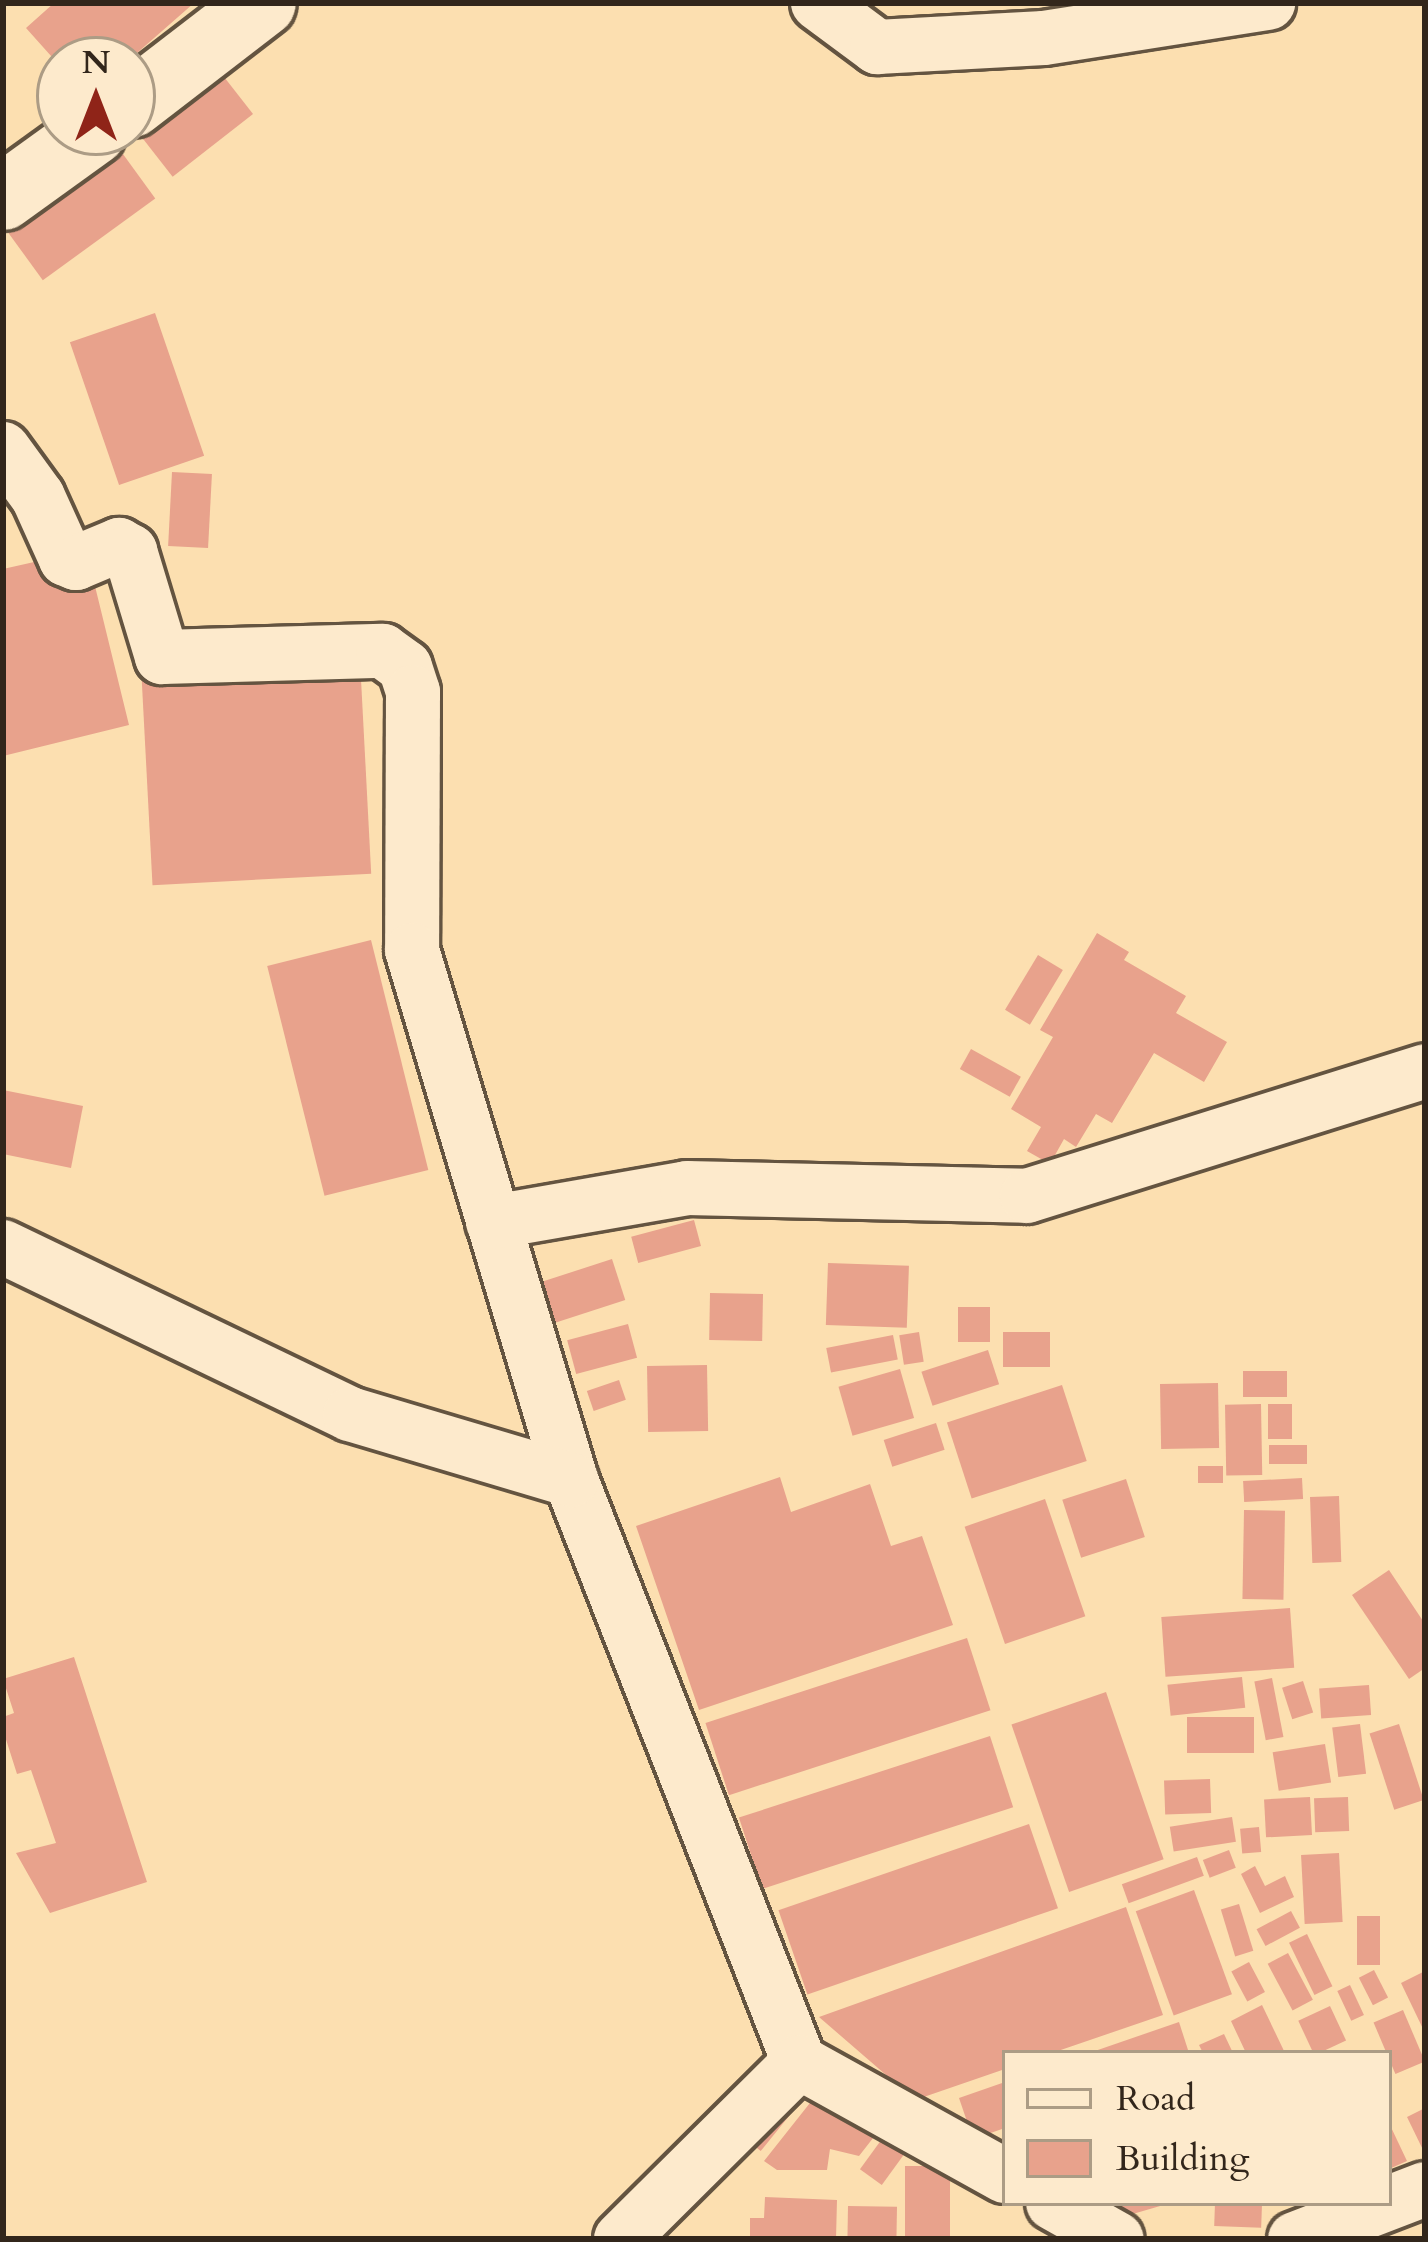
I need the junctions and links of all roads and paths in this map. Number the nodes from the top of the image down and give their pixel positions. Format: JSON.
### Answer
{"nodes":[{"id":1,"x":262,"y":3,"type":"edge"},
{"id":2,"x":818,"y":3,"type":"edge"},
{"id":3,"x":1268,"y":3,"type":"edge"},
{"id":4,"x":156,"y":85,"type":"edge"},
{"id":5,"x":60,"y":156,"type":"edge"},
{"id":6,"x":3,"y":197,"type":"edge"},
{"id":7,"x":3,"y":449,"type":"edge"},
{"id":8,"x":21,"y":504,"type":"edge"},
{"id":9,"x":1425,"y":1071,"type":"edge"},
{"id":10,"x":494,"y":1222,"type":"junction"},
{"id":11,"x":3,"y":1247,"type":"edge"},
{"id":12,"x":571,"y":1480,"type":"junction"},
{"id":13,"x":800,"y":2062,"type":"junction"},
{"id":14,"x":1002,"y":2174,"type":"edge"},
{"id":15,"x":1425,"y":2189,"type":"edge"},
{"id":16,"x":1392,"y":2202,"type":"edge"},
{"id":17,"x":1058,"y":2206,"type":"edge"},
{"id":18,"x":1381,"y":2206,"type":"edge"},
{"id":19,"x":621,"y":2239,"type":"edge"},
{"id":20,"x":1117,"y":2239,"type":"edge"},
{"id":21,"x":1295,"y":2239,"type":"edge"}],
"edges":[{"from":1,"to":4,"type":"main road"},
{"from":2,"to":3,"type":"street"},
{"from":5,"to":6,"type":"main road"},
{"from":7,"to":8,"type":"street"},
{"from":8,"to":10,"type":"street"},
{"from":9,"to":10,"type":"street"},
{"from":10,"to":12,"type":"street"},
{"from":11,"to":12,"type":"street"},
{"from":12,"to":13,"type":"street"},
{"from":13,"to":14,"type":"street"},
{"from":13,"to":19,"type":"street"},
{"from":15,"to":16,"type":"street"},
{"from":17,"to":20,"type":"street"},
{"from":18,"to":21,"type":"street"}]}
